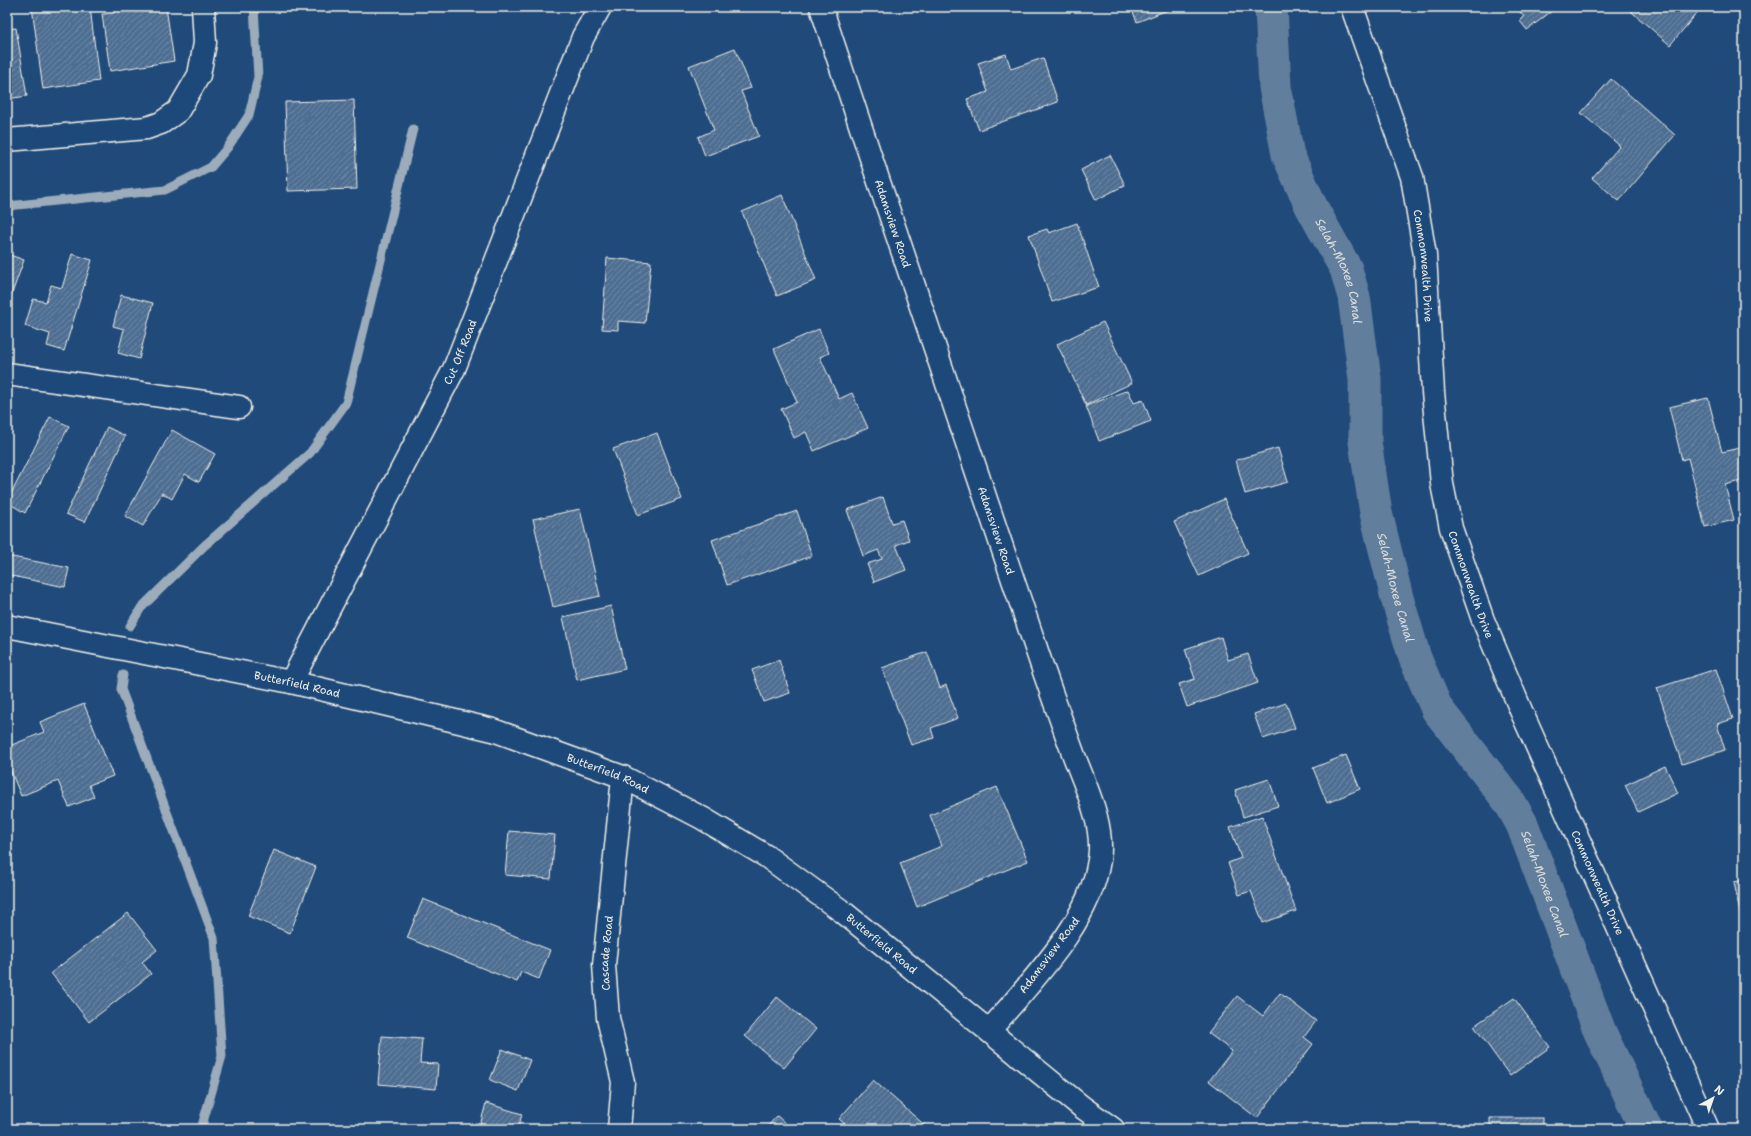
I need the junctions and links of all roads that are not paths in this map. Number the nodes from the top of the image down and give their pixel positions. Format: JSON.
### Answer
{"nodes":[{"id":1,"x":203,"y":7,"type":"edge"},
{"id":2,"x":600,"y":7,"type":"edge"},
{"id":3,"x":821,"y":7,"type":"edge"},
{"id":4,"x":1352,"y":7,"type":"edge"},
{"id":5,"x":7,"y":140,"type":"edge"},
{"id":6,"x":7,"y":374,"type":"edge"},
{"id":7,"x":239,"y":407,"type":"dead end"},
{"id":8,"x":7,"y":626,"type":"edge"},
{"id":9,"x":291,"y":682,"type":"junction"},
{"id":10,"x":623,"y":777,"type":"junction"},
{"id":11,"x":990,"y":1030,"type":"junction"},
{"id":12,"x":619,"y":1129,"type":"edge"},
{"id":13,"x":1113,"y":1129,"type":"edge"},
{"id":14,"x":1708,"y":1129,"type":"edge"}],
"edges":[{"from":1,"to":5,"type":"street"},
{"from":2,"to":9,"type":"street","name":"Cut Off Road"},
{"from":3,"to":11,"type":"street","name":"Adamsview Road"},
{"from":4,"to":14,"type":"street","name":"Commonwealth Drive"},
{"from":6,"to":7,"type":"street"},
{"from":8,"to":9,"type":"street","name":"Butterfield Road"},
{"from":9,"to":10,"type":"street","name":"Butterfield Road"},
{"from":10,"to":11,"type":"street","name":"Butterfield Road"},
{"from":10,"to":12,"type":"street","name":"Cascade Road"},
{"from":11,"to":13,"type":"street","name":"Butterfield Road"}]}
